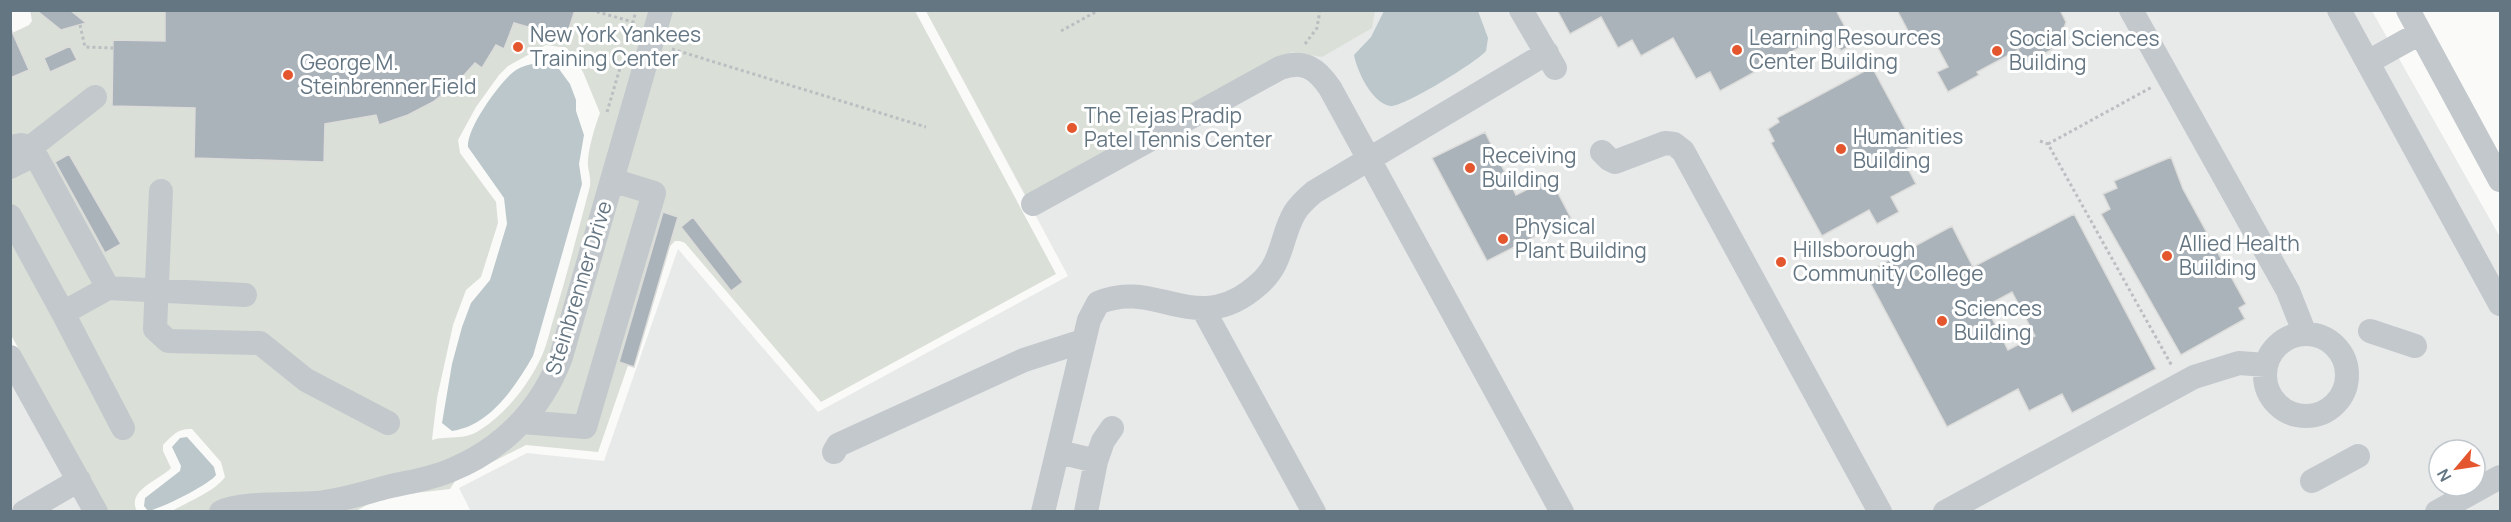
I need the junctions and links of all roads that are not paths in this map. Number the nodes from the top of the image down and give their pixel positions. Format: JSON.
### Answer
{"nodes":[{"id":1,"x":661,"y":10,"type":"edge"},
{"id":2,"x":1521,"y":10,"type":"edge"},
{"id":3,"x":2131,"y":10,"type":"edge"},
{"id":4,"x":2339,"y":10,"type":"edge"},
{"id":5,"x":2408,"y":10,"type":"edge"},
{"id":6,"x":2420,"y":33,"type":"junction"},
{"id":7,"x":2368,"y":62,"type":"junction"},
{"id":8,"x":95,"y":97,"type":"dead end"},
{"id":9,"x":21,"y":147,"type":"edge"},
{"id":10,"x":1602,"y":152,"type":"dead end"},
{"id":11,"x":1368,"y":159,"type":"junction"},
{"id":12,"x":10,"y":167,"type":"edge"},
{"id":13,"x":612,"y":180,"type":"junction"},
{"id":14,"x":2500,"y":180,"type":"edge"},
{"id":15,"x":161,"y":191,"type":"dead end"},
{"id":16,"x":1033,"y":204,"type":"dead end"},
{"id":17,"x":10,"y":216,"type":"edge"},
{"id":18,"x":108,"y":288,"type":"junction"},
{"id":19,"x":156,"y":291,"type":"junction"},
{"id":20,"x":245,"y":295,"type":"dead end"},
{"id":21,"x":2500,"y":304,"type":"edge"},
{"id":22,"x":1203,"y":309,"type":"junction"},
{"id":23,"x":63,"y":313,"type":"junction"},
{"id":24,"x":2370,"y":331,"type":"dead end"},
{"id":25,"x":2305,"y":334,"type":"junction"},
{"id":26,"x":1083,"y":341,"type":"junction"},
{"id":27,"x":2415,"y":346,"type":"dead end"},
{"id":28,"x":10,"y":357,"type":"edge"},
{"id":29,"x":2266,"y":365,"type":"junction"},
{"id":30,"x":17,"y":382,"type":"edge"},
{"id":31,"x":522,"y":422,"type":"junction"},
{"id":32,"x":387,"y":423,"type":"dead end"},
{"id":33,"x":123,"y":428,"type":"dead end"},
{"id":34,"x":1112,"y":428,"type":"dead end"},
{"id":35,"x":834,"y":452,"type":"dead end"},
{"id":36,"x":1059,"y":452,"type":"junction"},
{"id":37,"x":2358,"y":456,"type":"dead end"},
{"id":38,"x":1096,"y":461,"type":"junction"},
{"id":39,"x":2500,"y":477,"type":"edge"},
{"id":40,"x":79,"y":480,"type":"junction"},
{"id":41,"x":2312,"y":481,"type":"dead end"},
{"id":42,"x":10,"y":507,"type":"edge"},
{"id":43,"x":13,"y":512,"type":"edge"},
{"id":44,"x":24,"y":512,"type":"edge"},
{"id":45,"x":96,"y":512,"type":"edge"},
{"id":46,"x":221,"y":512,"type":"edge"},
{"id":47,"x":1043,"y":512,"type":"edge"},
{"id":48,"x":1086,"y":512,"type":"edge"},
{"id":49,"x":1314,"y":512,"type":"edge"},
{"id":50,"x":1562,"y":512,"type":"edge"},
{"id":51,"x":1880,"y":512,"type":"edge"},
{"id":52,"x":1945,"y":512,"type":"edge"},
{"id":53,"x":2437,"y":512,"type":"edge"}],
"edges":[{"from":1,"to":13,"type":"street","name":"Steinbrenner Drive"},
{"from":2,"to":11,"type":"street"},
{"from":3,"to":25,"type":"street"},
{"from":4,"to":7,"type":"street"},
{"from":5,"to":6,"type":"street"},
{"from":6,"to":7,"type":"street"},
{"from":6,"to":14,"type":"street"},
{"from":7,"to":21,"type":"street"},
{"from":8,"to":9,"type":"street"},
{"from":9,"to":12,"type":"street"},
{"from":9,"to":18,"type":"street"},
{"from":10,"to":51,"type":"street"},
{"from":11,"to":16,"type":"street"},
{"from":11,"to":22,"type":"street"},
{"from":11,"to":50,"type":"street"},
{"from":13,"to":31,"type":"street","name":"Steinbrenner Drive"},
{"from":13,"to":31,"type":"street"},
{"from":15,"to":19,"type":"street"},
{"from":17,"to":23,"type":"street"},
{"from":18,"to":19,"type":"street"},
{"from":18,"to":23,"type":"street"},
{"from":19,"to":20,"type":"street"},
{"from":19,"to":32,"type":"street"},
{"from":22,"to":26,"type":"street"},
{"from":22,"to":49,"type":"street"},
{"from":23,"to":33,"type":"street"},
{"from":24,"to":27,"type":"street"},
{"from":25,"to":29,"type":"street"},
{"from":25,"to":29,"type":"street"},
{"from":26,"to":35,"type":"street"},
{"from":26,"to":36,"type":"street"},
{"from":28,"to":30,"type":"street"},
{"from":29,"to":52,"type":"street"},
{"from":30,"to":40,"type":"street"},
{"from":31,"to":46,"type":"street","name":"Steinbrenner Drive"},
{"from":34,"to":38,"type":"street"},
{"from":36,"to":38,"type":"street"},
{"from":36,"to":47,"type":"street"},
{"from":37,"to":41,"type":"street"},
{"from":38,"to":48,"type":"street"},
{"from":39,"to":53,"type":"street"},
{"from":40,"to":44,"type":"street"},
{"from":40,"to":45,"type":"street"},
{"from":42,"to":43,"type":"street"}]}
